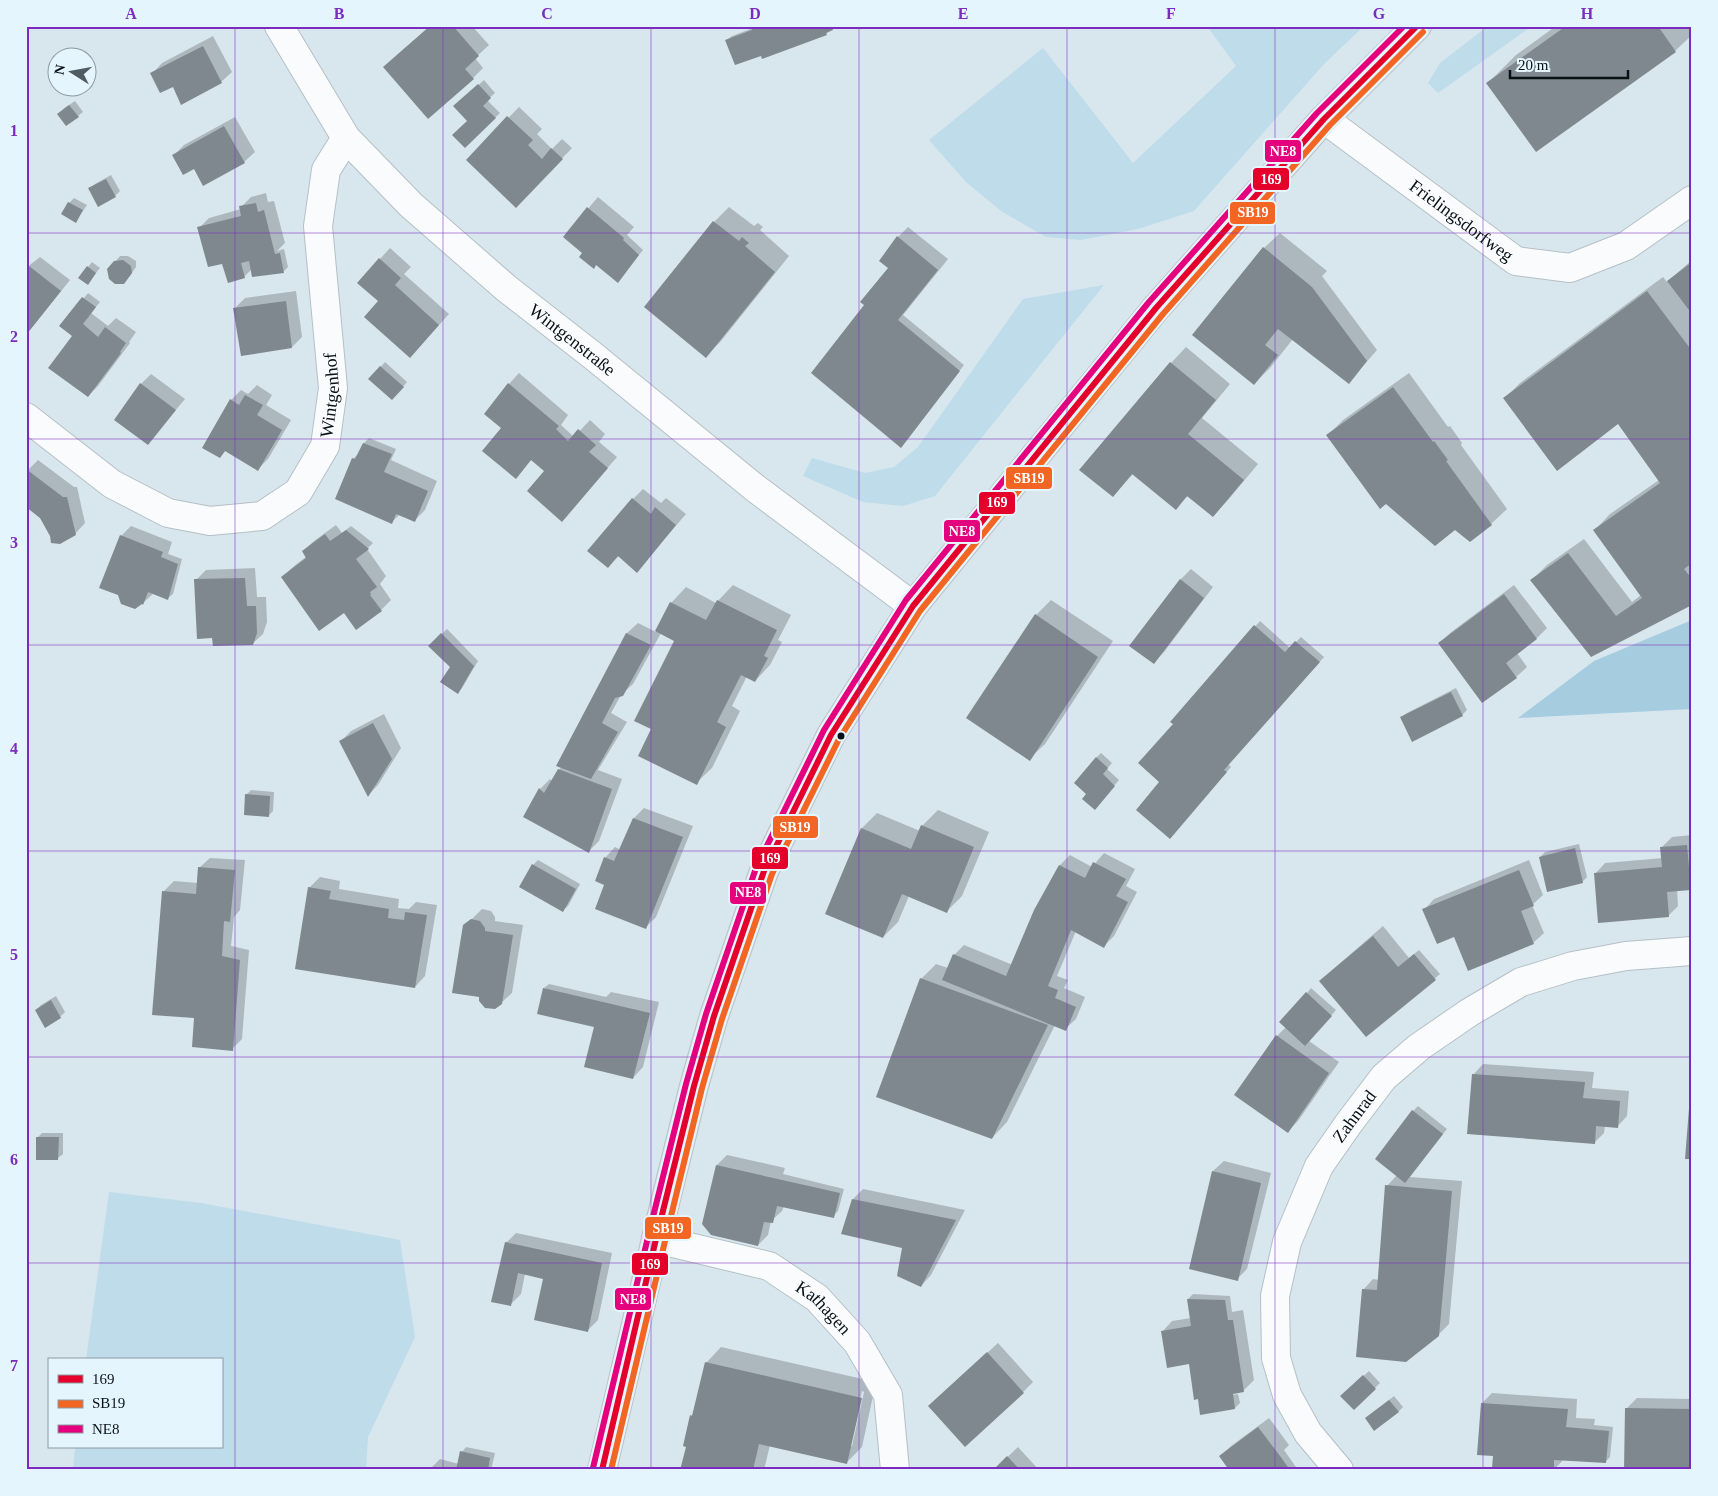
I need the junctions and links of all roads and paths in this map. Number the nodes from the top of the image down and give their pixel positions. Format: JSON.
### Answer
{"nodes":[{"id":1,"x":278,"y":26,"type":"edge"},
{"id":2,"x":1417,"y":26,"type":"edge"},
{"id":3,"x":1324,"y":119,"type":"junction"},
{"id":4,"x":346,"y":138,"type":"junction"},
{"id":5,"x":1692,"y":200,"type":"edge"},
{"id":6,"x":26,"y":417,"type":"edge"},
{"id":7,"x":913,"y":606,"type":"junction"},
{"id":8,"x":1692,"y":951,"type":"edge"},
{"id":9,"x":656,"y":1239,"type":"junction"},
{"id":10,"x":602,"y":1470,"type":"edge"},
{"id":11,"x":895,"y":1470,"type":"edge"},
{"id":12,"x":1339,"y":1470,"type":"edge"}],
"edges":[{"from":1,"to":4,"type":"street","name":"Wintgenstraße"},
{"from":2,"to":3,"type":"main road"},
{"from":3,"to":5,"type":"street","name":"Frielingsdorfweg"},
{"from":3,"to":7,"type":"main road"},
{"from":4,"to":6,"type":"street","name":"Wintgenhof"},
{"from":4,"to":7,"type":"street","name":"Wintgenstraße"},
{"from":7,"to":9,"type":"main road"},
{"from":8,"to":12,"type":"street","name":"Zahnrad"},
{"from":9,"to":10,"type":"main road"},
{"from":9,"to":11,"type":"street","name":"Kathagen"}]}
